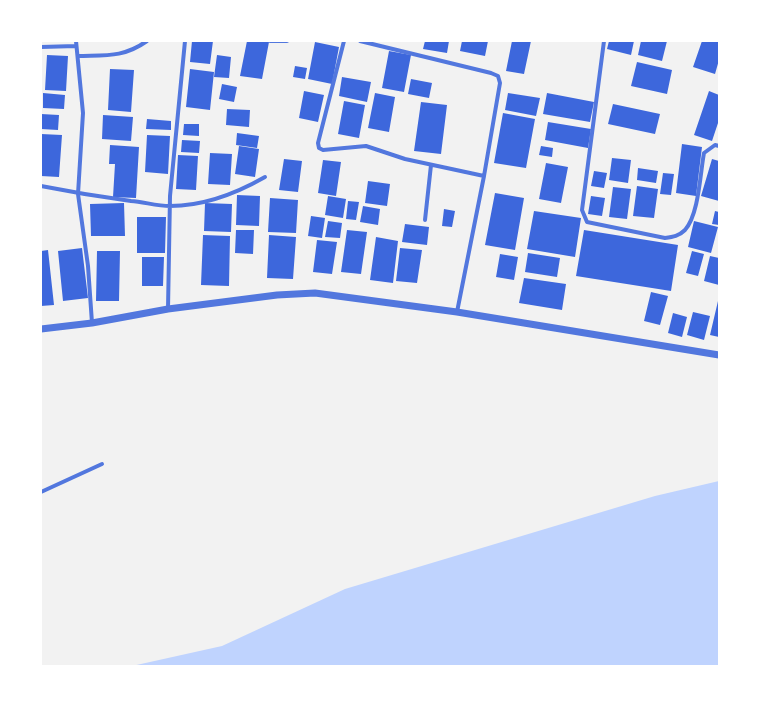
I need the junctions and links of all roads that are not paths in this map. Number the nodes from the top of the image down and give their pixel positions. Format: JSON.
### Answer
{"nodes":[{"id":1,"x":147,"y":41,"type":"edge"},
{"id":2,"x":185,"y":41,"type":"edge"},
{"id":3,"x":270,"y":41,"type":"edge"},
{"id":4,"x":287,"y":41,"type":"edge"},
{"id":5,"x":344,"y":41,"type":"edge"},
{"id":6,"x":360,"y":41,"type":"edge"},
{"id":7,"x":604,"y":41,"type":"edge"},
{"id":8,"x":76,"y":43,"type":"edge"},
{"id":9,"x":41,"y":47,"type":"edge"},
{"id":10,"x":78,"y":56,"type":"junction"},
{"id":11,"x":719,"y":146,"type":"edge"},
{"id":12,"x":431,"y":166,"type":"junction"},
{"id":13,"x":484,"y":176,"type":"junction"},
{"id":14,"x":266,"y":177,"type":"dead end"},
{"id":15,"x":41,"y":186,"type":"edge"},
{"id":16,"x":78,"y":194,"type":"junction"},
{"id":17,"x":170,"y":206,"type":"junction"},
{"id":18,"x":424,"y":220,"type":"dead end"},
{"id":19,"x":168,"y":309,"type":"junction"},
{"id":20,"x":457,"y":312,"type":"junction"},
{"id":21,"x":92,"y":323,"type":"junction"},
{"id":22,"x":41,"y":330,"type":"edge"},
{"id":23,"x":719,"y":355,"type":"edge"},
{"id":24,"x":102,"y":464,"type":"dead end"},
{"id":25,"x":41,"y":492,"type":"edge"}],
"edges":[{"from":1,"to":10,"type":"street"},
{"from":2,"to":17,"type":"street"},
{"from":3,"to":4,"type":"street"},
{"from":5,"to":12,"type":"street"},
{"from":6,"to":13,"type":"street"},
{"from":7,"to":11,"type":"street"},
{"from":8,"to":9,"type":"street"},
{"from":8,"to":10,"type":"street"},
{"from":10,"to":16,"type":"street"},
{"from":12,"to":13,"type":"street"},
{"from":12,"to":18,"type":"street"},
{"from":13,"to":20,"type":"street"},
{"from":14,"to":17,"type":"street"},
{"from":15,"to":16,"type":"street"},
{"from":16,"to":17,"type":"street"},
{"from":16,"to":21,"type":"street"},
{"from":17,"to":19,"type":"street"},
{"from":19,"to":20,"type":"street"},
{"from":19,"to":21,"type":"street"},
{"from":20,"to":23,"type":"street"},
{"from":21,"to":22,"type":"street"},
{"from":24,"to":25,"type":"street"}]}
